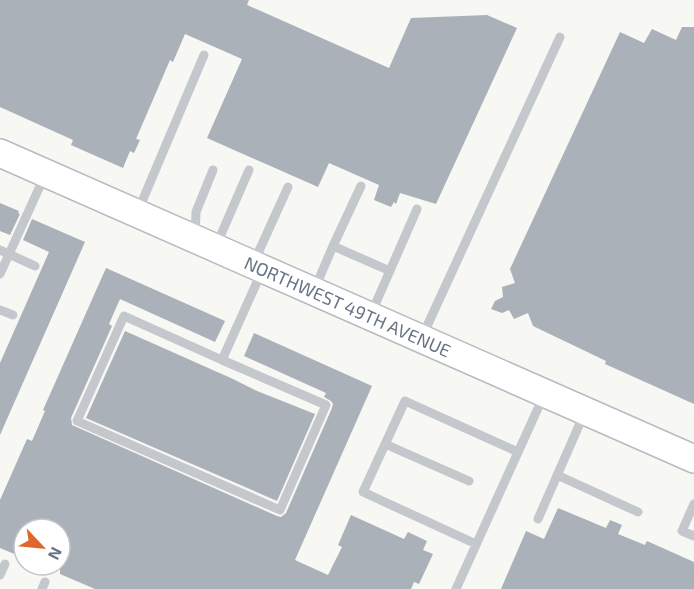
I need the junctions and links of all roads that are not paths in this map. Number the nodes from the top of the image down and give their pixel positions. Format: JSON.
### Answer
{"nodes":[{"id":1,"x":560,"y":37,"type":"dead end"},
{"id":2,"x":204,"y":54,"type":"dead end"},
{"id":3,"x":0,"y":153,"type":"edge"},
{"id":4,"x":213,"y":170,"type":"dead end"},
{"id":5,"x":249,"y":170,"type":"dead end"},
{"id":6,"x":46,"y":173,"type":"junction"},
{"id":7,"x":288,"y":186,"type":"dead end"},
{"id":8,"x":361,"y":186,"type":"dead end"},
{"id":9,"x":417,"y":209,"type":"dead end"},
{"id":10,"x":137,"y":213,"type":"junction"},
{"id":11,"x":205,"y":243,"type":"junction"},
{"id":12,"x":333,"y":246,"type":"junction"},
{"id":13,"x":4,"y":252,"type":"edge"},
{"id":14,"x":35,"y":266,"type":"dead end"},
{"id":15,"x":258,"y":267,"type":"junction"},
{"id":16,"x":390,"y":271,"type":"junction"},
{"id":17,"x":0,"y":274,"type":"edge"},
{"id":18,"x":313,"y":291,"type":"junction"},
{"id":19,"x":0,"y":310,"type":"edge"},
{"id":20,"x":13,"y":315,"type":"dead end"},
{"id":21,"x":370,"y":316,"type":"junction"},
{"id":22,"x":421,"y":339,"type":"junction"},
{"id":23,"x":222,"y":360,"type":"junction"},
{"id":24,"x":545,"y":394,"type":"junction"},
{"id":25,"x":585,"y":411,"type":"junction"},
{"id":26,"x":385,"y":444,"type":"junction"},
{"id":27,"x":518,"y":452,"type":"junction"},
{"id":28,"x":694,"y":459,"type":"edge"},
{"id":29,"x":557,"y":475,"type":"junction"},
{"id":30,"x":469,"y":481,"type":"dead end"},
{"id":31,"x":694,"y":504,"type":"edge"},
{"id":32,"x":638,"y":512,"type":"dead end"},
{"id":33,"x":538,"y":519,"type":"dead end"},
{"id":34,"x":694,"y":536,"type":"edge"},
{"id":35,"x":476,"y":544,"type":"junction"},
{"id":36,"x":5,"y":564,"type":"dead end"},
{"id":37,"x":0,"y":575,"type":"edge"},
{"id":38,"x":456,"y":589,"type":"edge"}],
"edges":[{"from":1,"to":22,"type":"lane"},
{"from":2,"to":10,"type":"lane"},
{"from":3,"to":6,"type":"street","name":"NORTHWEST 49TH AVENUE"},
{"from":4,"to":11,"type":"lane"},
{"from":5,"to":11,"type":"lane"},
{"from":6,"to":10,"type":"street","name":"NORTHWEST 49TH AVENUE"},
{"from":6,"to":13,"type":"lane"},
{"from":7,"to":15,"type":"lane"},
{"from":8,"to":12,"type":"lane"},
{"from":9,"to":16,"type":"lane"},
{"from":10,"to":11,"type":"street","name":"NORTHWEST 49TH AVENUE"},
{"from":11,"to":15,"type":"street","name":"NORTHWEST 49TH AVENUE"},
{"from":12,"to":16,"type":"lane"},
{"from":12,"to":18,"type":"lane"},
{"from":13,"to":14,"type":"lane"},
{"from":13,"to":17,"type":"lane"},
{"from":15,"to":18,"type":"street","name":"NORTHWEST 49TH AVENUE"},
{"from":15,"to":23,"type":"lane"},
{"from":16,"to":21,"type":"lane"},
{"from":18,"to":21,"type":"street","name":"NORTHWEST 49TH AVENUE"},
{"from":19,"to":20,"type":"lane"},
{"from":21,"to":22,"type":"street","name":"NORTHWEST 49TH AVENUE"},
{"from":22,"to":24,"type":"street","name":"NORTHWEST 49TH AVENUE"},
{"from":23,"to":23,"type":"lane"},
{"from":24,"to":25,"type":"street","name":"NORTHWEST 49TH AVENUE"},
{"from":24,"to":27,"type":"lane"},
{"from":25,"to":28,"type":"street","name":"NORTHWEST 49TH AVENUE"},
{"from":25,"to":29,"type":"lane"},
{"from":26,"to":27,"type":"lane"},
{"from":26,"to":30,"type":"lane"},
{"from":26,"to":35,"type":"lane"},
{"from":27,"to":35,"type":"lane"},
{"from":29,"to":32,"type":"lane"},
{"from":29,"to":33,"type":"lane"},
{"from":31,"to":34,"type":"lane"},
{"from":35,"to":38,"type":"lane"},
{"from":36,"to":37,"type":"lane"}]}
